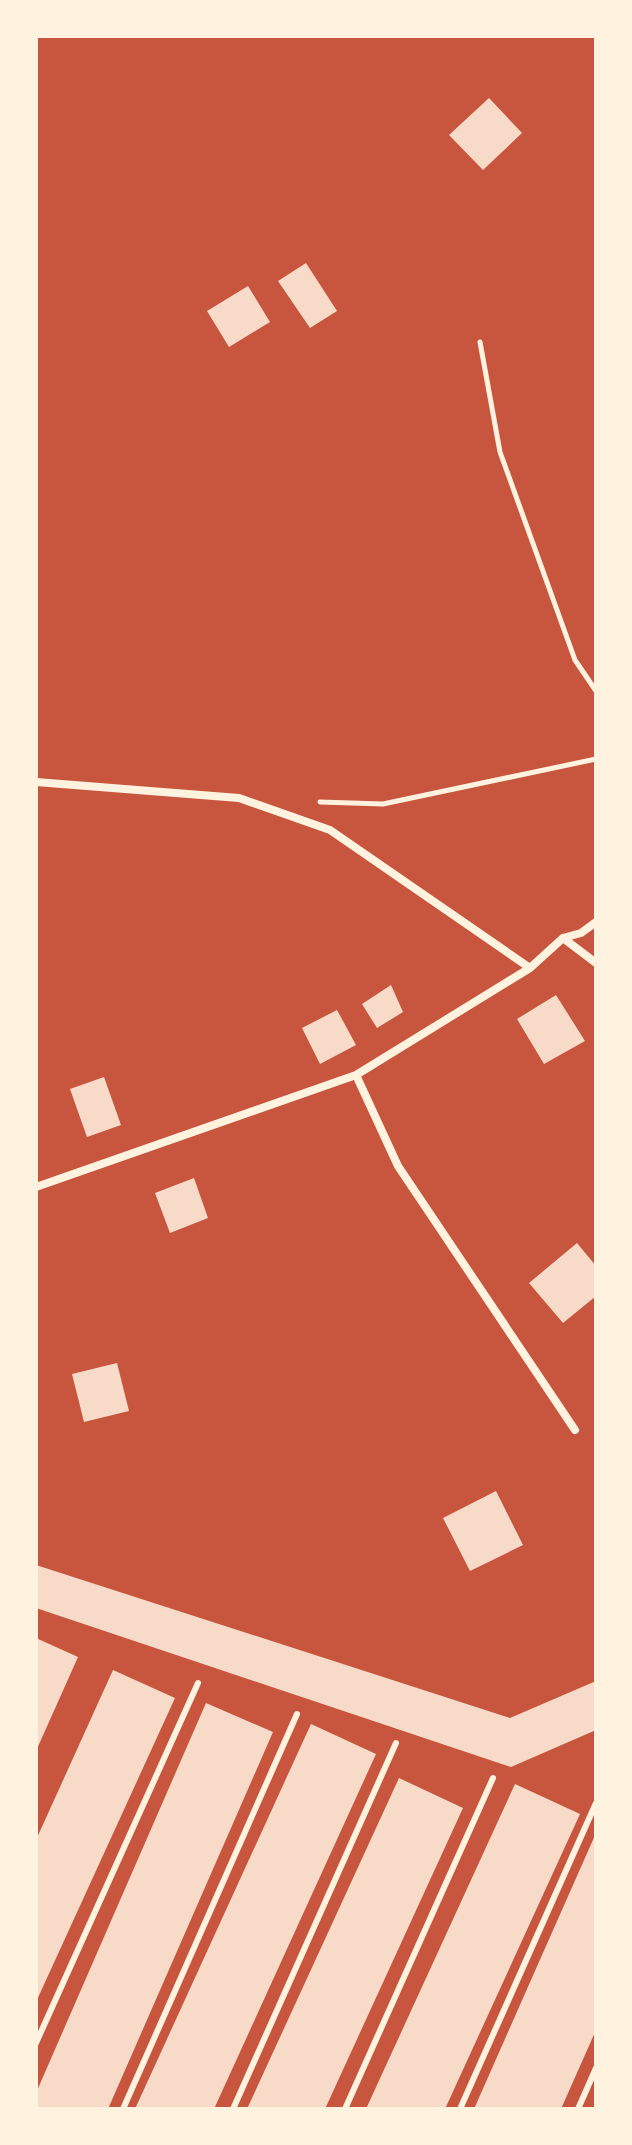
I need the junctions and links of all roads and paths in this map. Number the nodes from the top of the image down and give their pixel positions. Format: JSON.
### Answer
{"nodes":[{"id":1,"x":480,"y":342,"type":"dead end"},
{"id":2,"x":596,"y":691,"type":"edge"},
{"id":3,"x":596,"y":759,"type":"edge"},
{"id":4,"x":36,"y":782,"type":"edge"},
{"id":5,"x":319,"y":801,"type":"dead end"},
{"id":6,"x":596,"y":922,"type":"edge"},
{"id":7,"x":563,"y":938,"type":"junction"},
{"id":8,"x":596,"y":963,"type":"edge"},
{"id":9,"x":530,"y":968,"type":"junction"},
{"id":10,"x":356,"y":1075,"type":"junction"},
{"id":11,"x":36,"y":1187,"type":"edge"},
{"id":12,"x":575,"y":1430,"type":"dead end"},
{"id":13,"x":198,"y":1683,"type":"dead end"},
{"id":14,"x":297,"y":1714,"type":"dead end"},
{"id":15,"x":396,"y":1743,"type":"dead end"},
{"id":16,"x":493,"y":1778,"type":"dead end"},
{"id":17,"x":596,"y":1803,"type":"edge"},
{"id":18,"x":36,"y":2043,"type":"edge"},
{"id":19,"x":596,"y":2068,"type":"edge"},
{"id":20,"x":123,"y":2109,"type":"edge"},
{"id":21,"x":233,"y":2109,"type":"edge"},
{"id":22,"x":345,"y":2109,"type":"edge"},
{"id":23,"x":460,"y":2109,"type":"edge"},
{"id":24,"x":578,"y":2109,"type":"edge"}],
"edges":[{"from":1,"to":2,"type":"path"},
{"from":3,"to":5,"type":"path"},
{"from":4,"to":9,"type":"street"},
{"from":6,"to":7,"type":"street"},
{"from":7,"to":8,"type":"street"},
{"from":7,"to":9,"type":"street"},
{"from":9,"to":10,"type":"street"},
{"from":10,"to":11,"type":"street"},
{"from":10,"to":12,"type":"street"},
{"from":13,"to":18,"type":"lane"},
{"from":14,"to":20,"type":"lane"},
{"from":15,"to":21,"type":"lane"},
{"from":16,"to":22,"type":"lane"},
{"from":17,"to":23,"type":"lane"},
{"from":19,"to":24,"type":"lane"}]}
